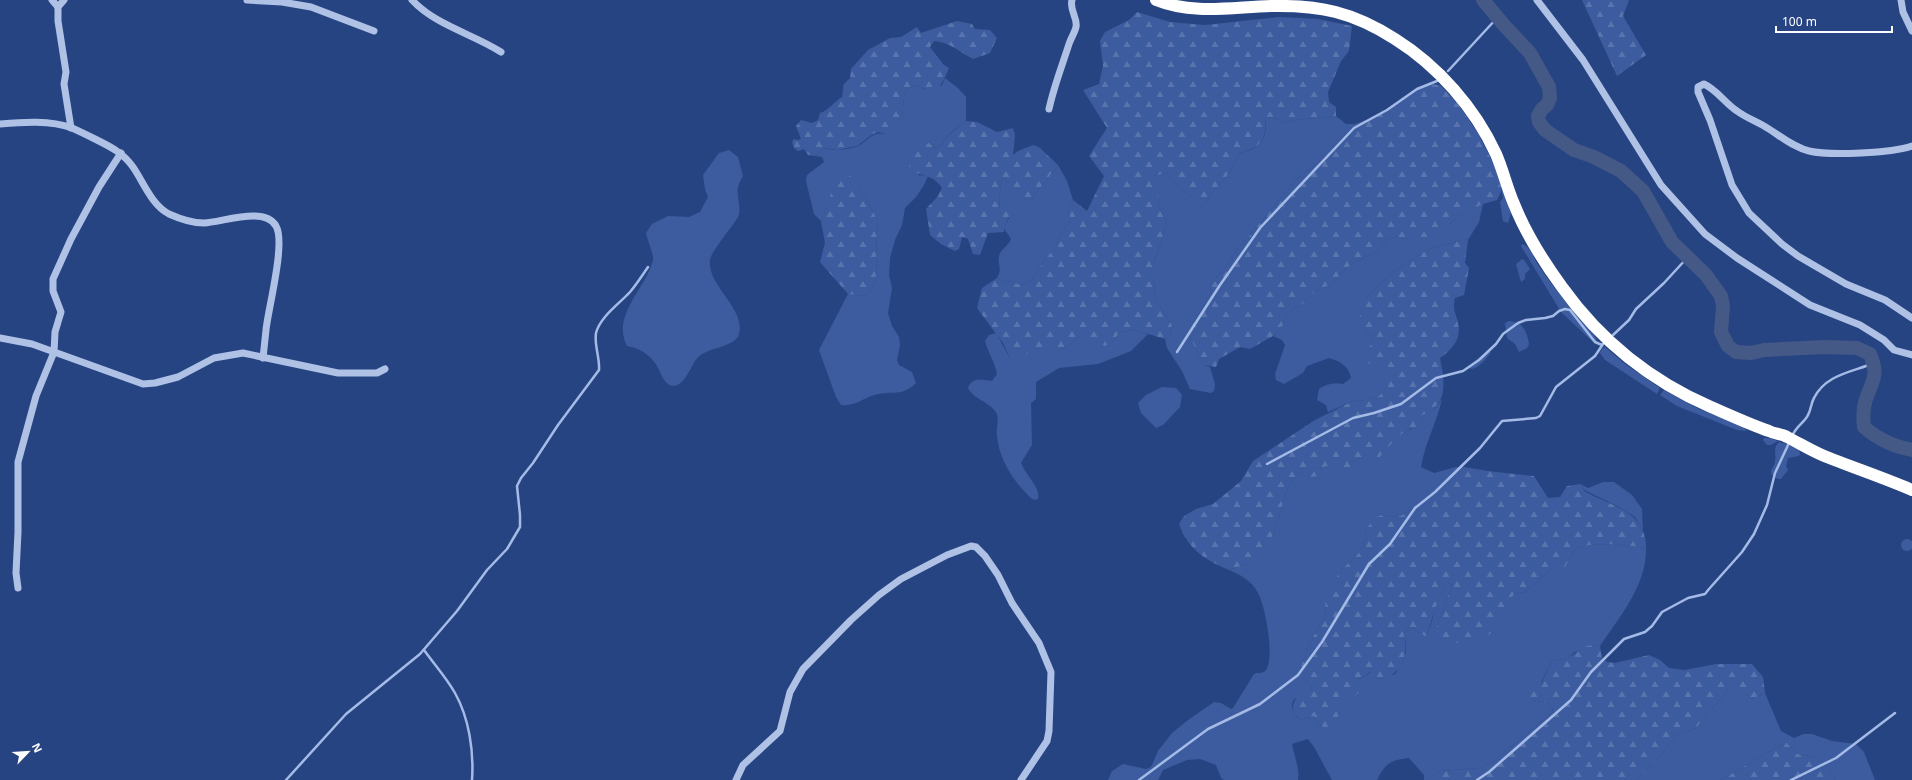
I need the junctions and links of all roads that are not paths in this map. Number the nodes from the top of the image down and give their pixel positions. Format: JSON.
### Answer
{"nodes":[{"id":1,"x":52,"y":0,"type":"edge"},
{"id":2,"x":64,"y":0,"type":"edge"},
{"id":3,"x":246,"y":0,"type":"edge"},
{"id":4,"x":412,"y":0,"type":"edge"},
{"id":5,"x":1072,"y":0,"type":"edge"},
{"id":6,"x":1156,"y":0,"type":"edge"},
{"id":7,"x":1537,"y":0,"type":"edge"},
{"id":8,"x":1901,"y":0,"type":"edge"},
{"id":9,"x":58,"y":7,"type":"junction"},
{"id":10,"x":374,"y":31,"type":"dead end"},
{"id":11,"x":1912,"y":31,"type":"edge"},
{"id":12,"x":501,"y":52,"type":"dead end"},
{"id":13,"x":1049,"y":109,"type":"dead end"},
{"id":14,"x":0,"y":124,"type":"edge"},
{"id":15,"x":71,"y":128,"type":"junction"},
{"id":16,"x":1912,"y":146,"type":"edge"},
{"id":17,"x":121,"y":153,"type":"junction"},
{"id":18,"x":1912,"y":318,"type":"edge"},
{"id":19,"x":0,"y":338,"type":"edge"},
{"id":20,"x":54,"y":352,"type":"junction"},
{"id":21,"x":1912,"y":355,"type":"edge"},
{"id":22,"x":263,"y":358,"type":"junction"},
{"id":23,"x":384,"y":369,"type":"dead end"},
{"id":24,"x":1912,"y":490,"type":"edge"},
{"id":25,"x":18,"y":588,"type":"dead end"},
{"id":26,"x":736,"y":780,"type":"edge"},
{"id":27,"x":1021,"y":780,"type":"edge"}],
"edges":[{"from":1,"to":9,"type":"street"},
{"from":2,"to":9,"type":"street"},
{"from":3,"to":10,"type":"street"},
{"from":4,"to":12,"type":"street"},
{"from":5,"to":13,"type":"street"},
{"from":6,"to":24,"type":"highway"},
{"from":7,"to":21,"type":"street"},
{"from":8,"to":11,"type":"street"},
{"from":9,"to":15,"type":"street"},
{"from":14,"to":15,"type":"street"},
{"from":15,"to":17,"type":"street"},
{"from":16,"to":18,"type":"street"},
{"from":17,"to":20,"type":"street"},
{"from":17,"to":22,"type":"street"},
{"from":19,"to":20,"type":"street"},
{"from":20,"to":22,"type":"street"},
{"from":20,"to":25,"type":"street"},
{"from":22,"to":23,"type":"street"},
{"from":26,"to":27,"type":"street"}]}
